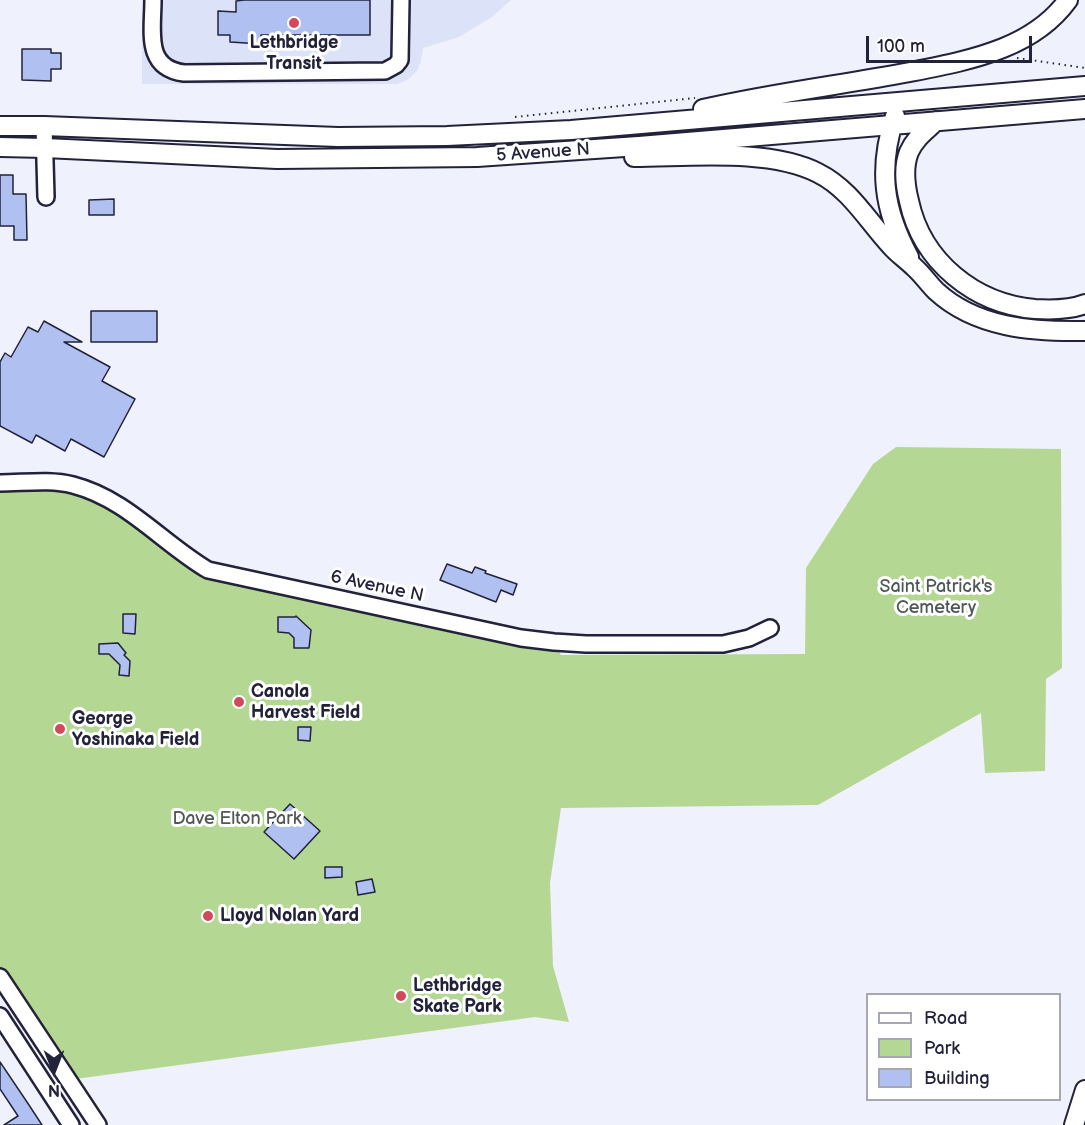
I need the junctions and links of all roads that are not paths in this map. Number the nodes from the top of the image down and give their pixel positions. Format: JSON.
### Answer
{"nodes":[{"id":1,"x":153,"y":0,"type":"edge"},
{"id":2,"x":401,"y":0,"type":"edge"},
{"id":3,"x":1068,"y":0,"type":"edge"},
{"id":4,"x":1085,"y":86,"type":"edge"},
{"id":5,"x":899,"y":102,"type":"junction"},
{"id":6,"x":1085,"y":109,"type":"edge"},
{"id":7,"x":936,"y":121,"type":"junction"},
{"id":8,"x":642,"y":124,"type":"junction"},
{"id":9,"x":0,"y":126,"type":"edge"},
{"id":10,"x":44,"y":126,"type":"junction"},
{"id":11,"x":892,"y":126,"type":"junction"},
{"id":12,"x":0,"y":147,"type":"edge"},
{"id":13,"x":45,"y":148,"type":"junction"},
{"id":14,"x":578,"y":151,"type":"junction"},
{"id":15,"x":46,"y":197,"type":"dead end"},
{"id":16,"x":916,"y":269,"type":"junction"},
{"id":17,"x":1085,"y":304,"type":"edge"},
{"id":18,"x":1084,"y":331,"type":"edge"},
{"id":19,"x":0,"y":483,"type":"edge"},
{"id":20,"x":770,"y":628,"type":"dead end"},
{"id":21,"x":0,"y":978,"type":"edge"},
{"id":22,"x":0,"y":1016,"type":"edge"},
{"id":23,"x":1085,"y":1090,"type":"edge"},
{"id":24,"x":71,"y":1125,"type":"edge"},
{"id":25,"x":98,"y":1125,"type":"edge"},
{"id":26,"x":1074,"y":1125,"type":"edge"}],
"edges":[{"from":1,"to":2,"type":"street"},
{"from":3,"to":8,"type":"main road"},
{"from":4,"to":5,"type":"main road","name":"5 Avenue N"},
{"from":5,"to":8,"type":"main road","name":"5 Avenue N"},
{"from":5,"to":11,"type":"main road"},
{"from":6,"to":7,"type":"main road","name":"5 Avenue N"},
{"from":7,"to":11,"type":"main road","name":"5 Avenue N"},
{"from":7,"to":17,"type":"main road"},
{"from":8,"to":10,"type":"main road","name":"5 Avenue N"},
{"from":9,"to":10,"type":"main road","name":"5 Avenue N"},
{"from":10,"to":13,"type":"street"},
{"from":11,"to":14,"type":"main road","name":"5 Avenue N"},
{"from":11,"to":16,"type":"main road"},
{"from":12,"to":13,"type":"main road","name":"5 Avenue N"},
{"from":13,"to":14,"type":"main road","name":"5 Avenue N"},
{"from":13,"to":15,"type":"street"},
{"from":14,"to":16,"type":"main road"},
{"from":16,"to":18,"type":"main road"},
{"from":19,"to":20,"type":"street","name":"6 Avenue N"},
{"from":21,"to":25,"type":"street"},
{"from":22,"to":24,"type":"street"},
{"from":23,"to":26,"type":"main road"}]}
